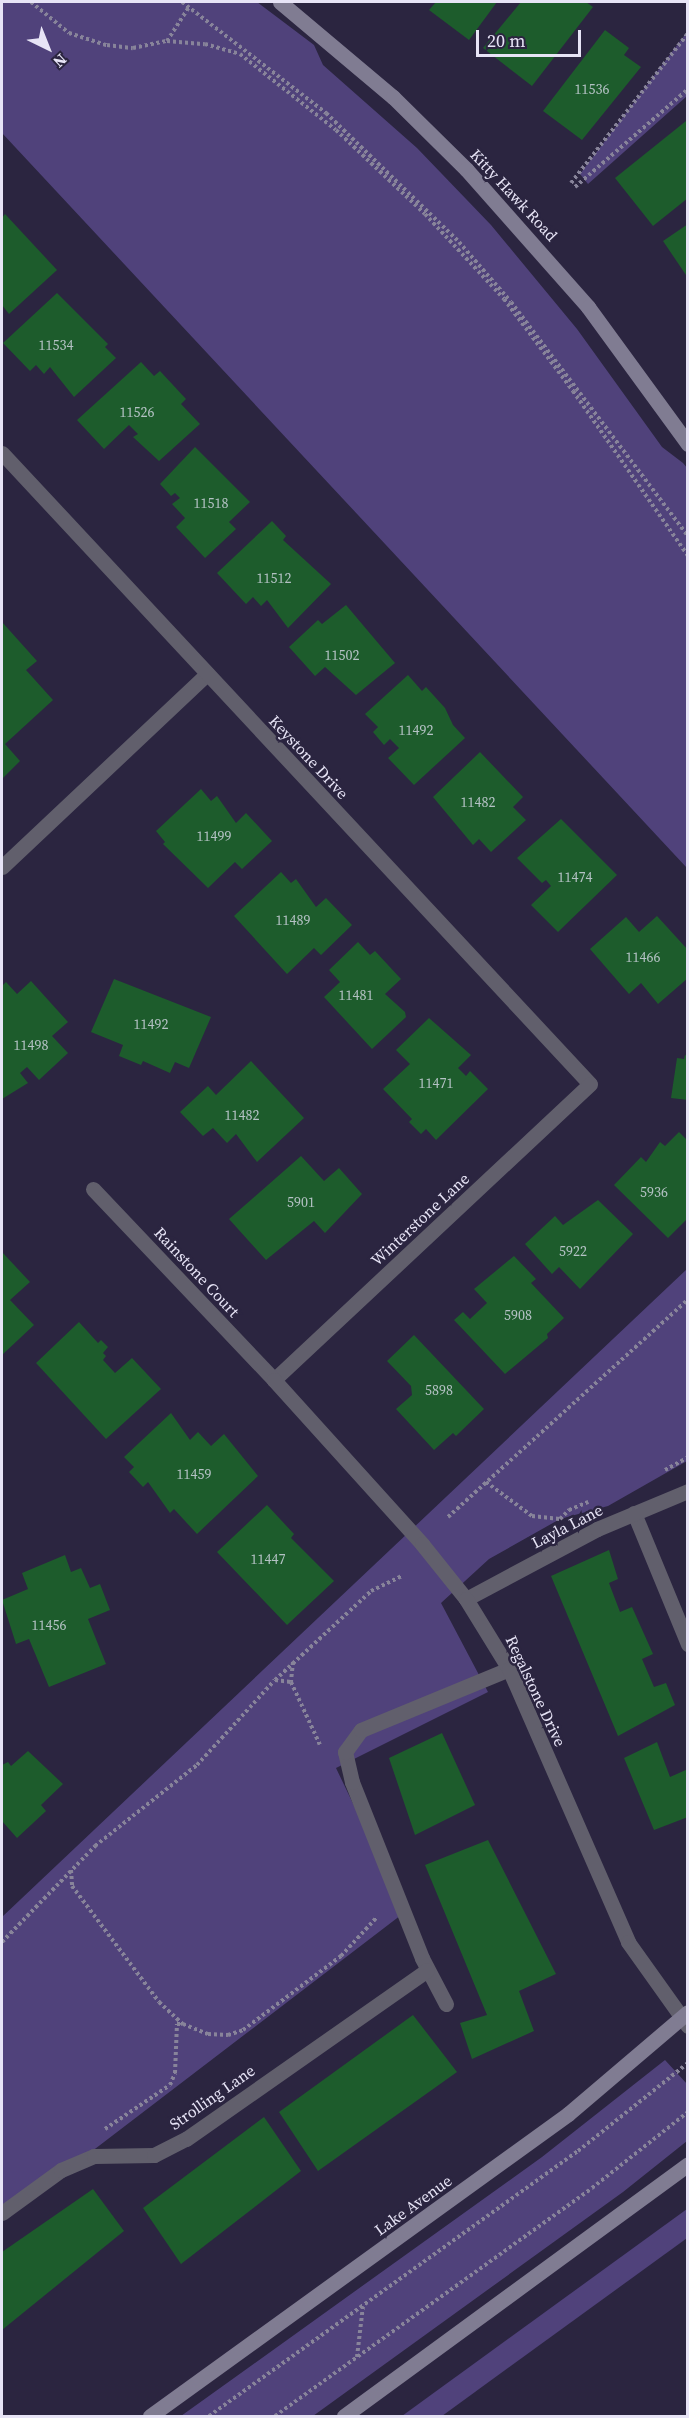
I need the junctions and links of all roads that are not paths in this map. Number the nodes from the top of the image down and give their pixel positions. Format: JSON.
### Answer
{"nodes":[{"id":1,"x":280,"y":2,"type":"edge"},
{"id":2,"x":687,"y":444,"type":"edge"},
{"id":3,"x":2,"y":453,"type":"edge"},
{"id":4,"x":207,"y":674,"type":"junction"},
{"id":5,"x":2,"y":867,"type":"edge"},
{"id":6,"x":590,"y":1084,"type":"joint"},
{"id":7,"x":93,"y":1189,"type":"dead end"},
{"id":8,"x":274,"y":1380,"type":"junction"},
{"id":9,"x":687,"y":1491,"type":"edge"},
{"id":10,"x":634,"y":1514,"type":"junction"},
{"id":11,"x":466,"y":1599,"type":"junction"},
{"id":12,"x":687,"y":1644,"type":"edge"},
{"id":13,"x":509,"y":1669,"type":"junction"},
{"id":14,"x":427,"y":1970,"type":"junction"},
{"id":15,"x":446,"y":2004,"type":"dead end"},
{"id":16,"x":685,"y":2018,"type":"edge"},
{"id":17,"x":687,"y":2164,"type":"edge"},
{"id":18,"x":2,"y":2213,"type":"edge"},
{"id":19,"x":150,"y":2416,"type":"edge"},
{"id":20,"x":344,"y":2416,"type":"edge"}],
"edges":[{"from":1,"to":2,"type":"street","name":"Kitty Hawk Road"},
{"from":3,"to":4,"type":"street","name":"Keystone Drive"},
{"from":4,"to":5,"type":"street"},
{"from":4,"to":6,"type":"street","name":"Keystone Drive"},
{"from":6,"to":8,"type":"street","name":"Winterstone Lane"},
{"from":7,"to":8,"type":"street","name":"Rainstone Court"},
{"from":8,"to":11,"type":"street","name":"Regalstone Drive"},
{"from":9,"to":10,"type":"street","name":"Layla Lane"},
{"from":10,"to":11,"type":"street","name":"Layla Lane"},
{"from":10,"to":12,"type":"street"},
{"from":11,"to":13,"type":"street","name":"Regalstone Drive"},
{"from":13,"to":14,"type":"street"},
{"from":13,"to":16,"type":"street","name":"Regalstone Drive"},
{"from":14,"to":15,"type":"street"},
{"from":14,"to":18,"type":"street","name":"Strolling Lane"},
{"from":16,"to":19,"type":"street","name":"Lake Avenue"},
{"from":17,"to":20,"type":"street"}]}
